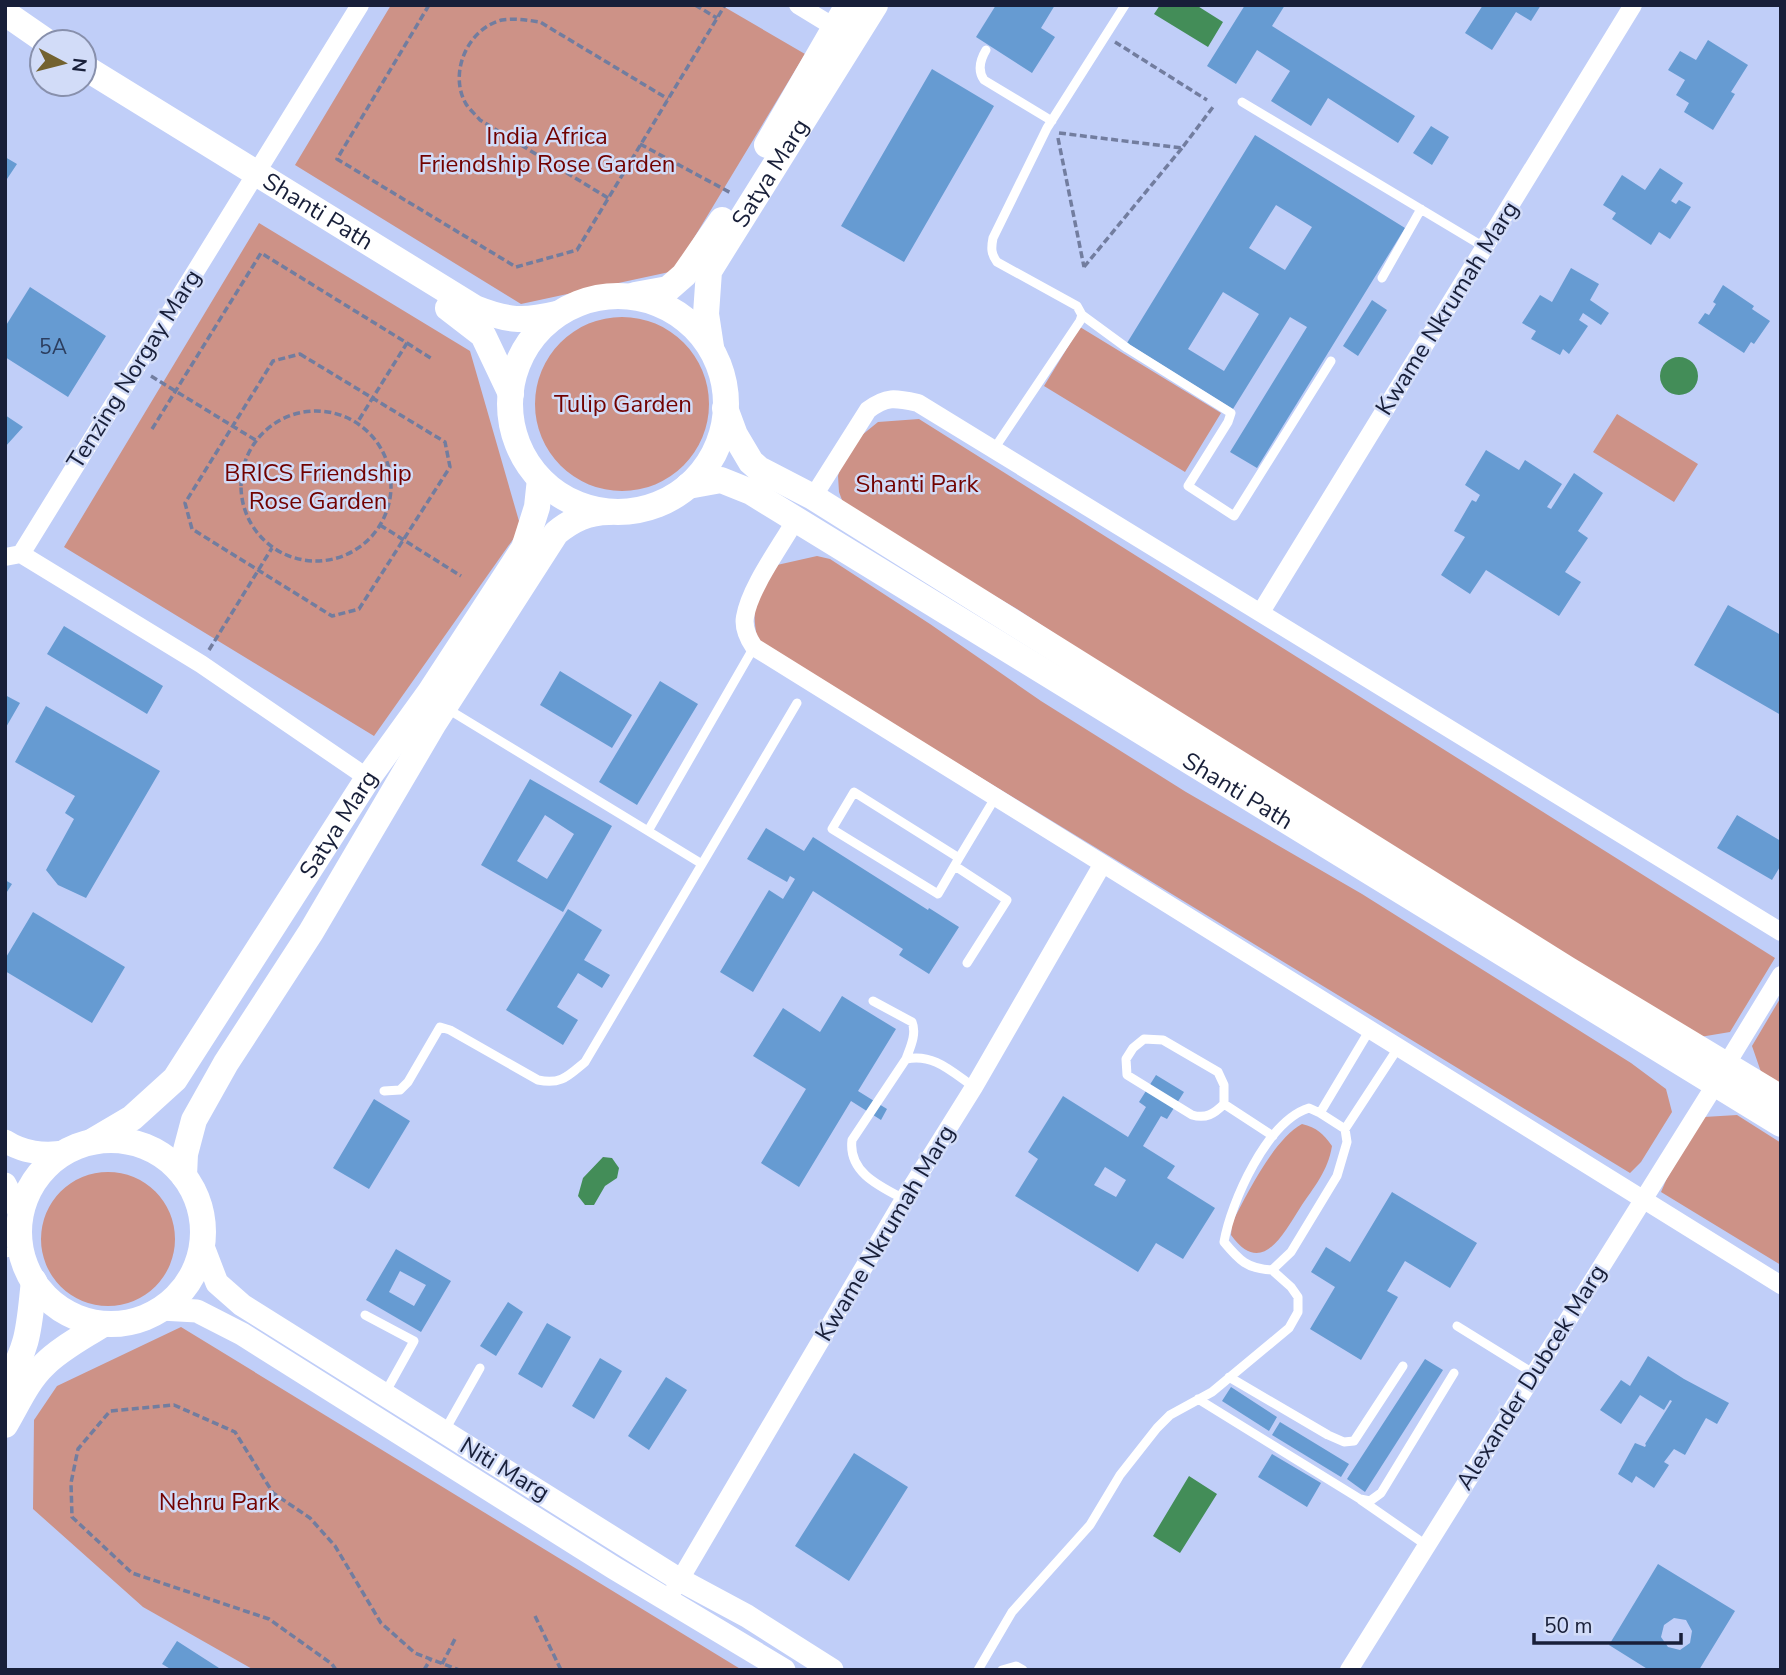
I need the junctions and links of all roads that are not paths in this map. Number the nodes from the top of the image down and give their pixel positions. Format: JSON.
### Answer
{"nodes":[{"id":1,"x":360,"y":5,"type":"edge"},
{"id":2,"x":797,"y":5,"type":"edge"},
{"id":3,"x":875,"y":5,"type":"edge"},
{"id":4,"x":1125,"y":5,"type":"edge"},
{"id":5,"x":1633,"y":5,"type":"edge"},
{"id":6,"x":5,"y":13,"type":"edge"},
{"id":7,"x":841,"y":16,"type":"edge"},
{"id":8,"x":5,"y":29,"type":"edge"},
{"id":9,"x":28,"y":29,"type":"edge"},
{"id":10,"x":28,"y":44,"type":"edge"},
{"id":11,"x":986,"y":50,"type":"dead end"},
{"id":12,"x":98,"y":76,"type":"edge"},
{"id":13,"x":98,"y":87,"type":"edge"},
{"id":14,"x":1242,"y":102,"type":"dead end"},
{"id":15,"x":1052,"y":121,"type":"junction"},
{"id":16,"x":252,"y":178,"type":"junction"},
{"id":17,"x":1421,"y":209,"type":"junction"},
{"id":18,"x":1484,"y":247,"type":"junction"},
{"id":19,"x":1382,"y":278,"type":"dead end"},
{"id":20,"x":622,"y":296,"type":"junction"},
{"id":21,"x":561,"y":313,"type":"junction"},
{"id":22,"x":1082,"y":315,"type":"junction"},
{"id":23,"x":712,"y":351,"type":"junction"},
{"id":24,"x":1331,"y":361,"type":"dead end"},
{"id":25,"x":511,"y":394,"type":"junction"},
{"id":26,"x":725,"y":408,"type":"junction"},
{"id":27,"x":994,"y":449,"type":"junction"},
{"id":28,"x":540,"y":479,"type":"junction"},
{"id":29,"x":688,"y":486,"type":"junction"},
{"id":30,"x":813,"y":497,"type":"junction"},
{"id":31,"x":609,"y":512,"type":"junction"},
{"id":32,"x":796,"y":519,"type":"junction"},
{"id":33,"x":13,"y":556,"type":"edge"},
{"id":34,"x":1261,"y":612,"type":"junction"},
{"id":35,"x":754,"y":648,"type":"junction"},
{"id":36,"x":797,"y":703,"type":"dead end"},
{"id":37,"x":445,"y":707,"type":"junction"},
{"id":38,"x":368,"y":778,"type":"junction"},
{"id":39,"x":995,"y":798,"type":"junction"},
{"id":40,"x":648,"y":831,"type":"junction"},
{"id":41,"x":957,"y":862,"type":"junction"},
{"id":42,"x":702,"y":864,"type":"junction"},
{"id":43,"x":1102,"y":865,"type":"junction"},
{"id":44,"x":1781,"y":932,"type":"edge"},
{"id":45,"x":967,"y":963,"type":"dead end"},
{"id":46,"x":1781,"y":975,"type":"edge"},
{"id":47,"x":873,"y":1001,"type":"dead end"},
{"id":48,"x":1369,"y":1031,"type":"junction"},
{"id":49,"x":1398,"y":1048,"type":"junction"},
{"id":50,"x":906,"y":1059,"type":"junction"},
{"id":51,"x":1721,"y":1075,"type":"junction"},
{"id":52,"x":974,"y":1087,"type":"junction"},
{"id":53,"x":384,"y":1091,"type":"dead end"},
{"id":54,"x":1781,"y":1098,"type":"edge"},
{"id":55,"x":1224,"y":1104,"type":"junction"},
{"id":56,"x":1320,"y":1112,"type":"junction"},
{"id":57,"x":1781,"y":1124,"type":"edge"},
{"id":58,"x":1345,"y":1129,"type":"junction"},
{"id":59,"x":1273,"y":1136,"type":"junction"},
{"id":60,"x":5,"y":1140,"type":"edge"},
{"id":61,"x":93,"y":1142,"type":"junction"},
{"id":62,"x":65,"y":1152,"type":"junction"},
{"id":63,"x":184,"y":1176,"type":"junction"},
{"id":64,"x":5,"y":1184,"type":"edge"},
{"id":65,"x":904,"y":1199,"type":"junction"},
{"id":66,"x":1642,"y":1199,"type":"junction"},
{"id":67,"x":21,"y":1215,"type":"junction"},
{"id":68,"x":202,"y":1244,"type":"junction"},
{"id":69,"x":13,"y":1251,"type":"edge"},
{"id":70,"x":1272,"y":1270,"type":"junction"},
{"id":71,"x":34,"y":1281,"type":"junction"},
{"id":72,"x":1781,"y":1285,"type":"edge"},
{"id":73,"x":161,"y":1309,"type":"junction"},
{"id":74,"x":365,"y":1315,"type":"dead end"},
{"id":75,"x":103,"y":1324,"type":"junction"},
{"id":76,"x":1457,"y":1326,"type":"dead end"},
{"id":77,"x":1403,"y":1366,"type":"dead end"},
{"id":78,"x":481,"y":1368,"type":"dead end"},
{"id":79,"x":1454,"y":1373,"type":"dead end"},
{"id":80,"x":1533,"y":1373,"type":"junction"},
{"id":81,"x":1230,"y":1377,"type":"junction"},
{"id":82,"x":5,"y":1384,"type":"edge"},
{"id":83,"x":384,"y":1395,"type":"junction"},
{"id":84,"x":1198,"y":1399,"type":"junction"},
{"id":85,"x":5,"y":1425,"type":"edge"},
{"id":86,"x":444,"y":1432,"type":"junction"},
{"id":87,"x":1360,"y":1499,"type":"junction"},
{"id":88,"x":1426,"y":1545,"type":"junction"},
{"id":89,"x":680,"y":1580,"type":"junction"},
{"id":90,"x":668,"y":1601,"type":"junction"},
{"id":91,"x":784,"y":1670,"type":"edge"},
{"id":92,"x":832,"y":1670,"type":"edge"},
{"id":93,"x":978,"y":1670,"type":"edge"},
{"id":94,"x":1002,"y":1670,"type":"edge"},
{"id":95,"x":1023,"y":1670,"type":"edge"},
{"id":96,"x":1349,"y":1670,"type":"edge"}],
"edges":[{"from":1,"to":16,"type":"street","name":"Tenzing Norgay Marg"},
{"from":2,"to":7,"type":"street"},
{"from":3,"to":23,"type":"main road","name":"Satya Marg"},
{"from":4,"to":15,"type":"lane"},
{"from":5,"to":18,"type":"street","name":"Kwame Nkrumah Marg"},
{"from":6,"to":9,"type":"main road"},
{"from":7,"to":20,"type":"main road","name":"Satya Marg"},
{"from":8,"to":10,"type":"main road"},
{"from":11,"to":15,"type":"lane"},
{"from":12,"to":16,"type":"main road","name":"Shanti Path"},
{"from":13,"to":16,"type":"main road","name":"Shanti Path"},
{"from":14,"to":17,"type":"lane"},
{"from":15,"to":22,"type":"lane"},
{"from":16,"to":21,"type":"main road","name":"Shanti Path"},
{"from":16,"to":25,"type":"main road","name":"Shanti Path"},
{"from":16,"to":33,"type":"street","name":"Tenzing Norgay Marg"},
{"from":17,"to":18,"type":"lane"},
{"from":17,"to":19,"type":"lane"},
{"from":18,"to":34,"type":"street","name":"Kwame Nkrumah Marg"},
{"from":20,"to":21,"type":"main road"},
{"from":20,"to":23,"type":"main road"},
{"from":21,"to":25,"type":"main road"},
{"from":22,"to":24,"type":"lane"},
{"from":22,"to":27,"type":"lane"},
{"from":23,"to":26,"type":"main road"},
{"from":25,"to":28,"type":"main road"},
{"from":26,"to":29,"type":"main road"},
{"from":26,"to":30,"type":"main road","name":"Shanti Path"},
{"from":27,"to":30,"type":"street"},
{"from":27,"to":34,"type":"street"},
{"from":28,"to":31,"type":"main road"},
{"from":28,"to":38,"type":"main road","name":"Satya Marg"},
{"from":29,"to":31,"type":"main road"},
{"from":29,"to":32,"type":"main road","name":"Shanti Path"},
{"from":30,"to":51,"type":"main road","name":"Shanti Path"},
{"from":31,"to":37,"type":"main road","name":"Satya Marg"},
{"from":32,"to":35,"type":"street"},
{"from":32,"to":51,"type":"main road","name":"Shanti Path"},
{"from":33,"to":38,"type":"street"},
{"from":34,"to":44,"type":"street"},
{"from":35,"to":39,"type":"street"},
{"from":35,"to":40,"type":"lane"},
{"from":36,"to":42,"type":"lane"},
{"from":37,"to":40,"type":"lane"},
{"from":37,"to":63,"type":"main road","name":"Satya Marg"},
{"from":38,"to":61,"type":"main road","name":"Satya Marg"},
{"from":39,"to":41,"type":"lane"},
{"from":39,"to":43,"type":"street"},
{"from":40,"to":42,"type":"lane"},
{"from":41,"to":41,"type":"lane"},
{"from":41,"to":45,"type":"lane"},
{"from":42,"to":53,"type":"lane"},
{"from":43,"to":48,"type":"street"},
{"from":43,"to":52,"type":"street","name":"Kwame Nkrumah Marg"},
{"from":46,"to":51,"type":"street","name":"Alexander Dubcek Marg"},
{"from":47,"to":50,"type":"lane"},
{"from":48,"to":49,"type":"street"},
{"from":48,"to":56,"type":"lane"},
{"from":49,"to":58,"type":"lane"},
{"from":49,"to":66,"type":"street"},
{"from":50,"to":52,"type":"lane"},
{"from":50,"to":65,"type":"lane"},
{"from":51,"to":54,"type":"main road","name":"Shanti Path"},
{"from":51,"to":57,"type":"main road","name":"Shanti Path"},
{"from":51,"to":66,"type":"street","name":"Alexander Dubcek Marg"},
{"from":52,"to":65,"type":"street","name":"Kwame Nkrumah Marg"},
{"from":55,"to":55,"type":"lane"},
{"from":55,"to":59,"type":"lane"},
{"from":56,"to":58,"type":"lane"},
{"from":56,"to":59,"type":"lane"},
{"from":58,"to":70,"type":"lane"},
{"from":59,"to":70,"type":"lane"},
{"from":60,"to":62,"type":"street"},
{"from":61,"to":62,"type":"main road"},
{"from":61,"to":63,"type":"main road"},
{"from":62,"to":67,"type":"main road"},
{"from":63,"to":68,"type":"main road"},
{"from":64,"to":67,"type":"street"},
{"from":65,"to":89,"type":"street","name":"Kwame Nkrumah Marg"},
{"from":66,"to":72,"type":"street"},
{"from":66,"to":80,"type":"street","name":"Alexander Dubcek Marg"},
{"from":67,"to":69,"type":"main road"},
{"from":68,"to":73,"type":"main road"},
{"from":68,"to":83,"type":"street","name":"Niti Marg"},
{"from":69,"to":71,"type":"main road"},
{"from":70,"to":81,"type":"lane"},
{"from":71,"to":75,"type":"main road"},
{"from":71,"to":82,"type":"main road"},
{"from":73,"to":75,"type":"main road"},
{"from":73,"to":90,"type":"street","name":"Niti Marg"},
{"from":74,"to":83,"type":"lane"},
{"from":75,"to":85,"type":"main road"},
{"from":76,"to":80,"type":"lane"},
{"from":77,"to":81,"type":"lane"},
{"from":78,"to":86,"type":"lane"},
{"from":79,"to":87,"type":"lane"},
{"from":80,"to":88,"type":"street","name":"Alexander Dubcek Marg"},
{"from":81,"to":84,"type":"lane"},
{"from":83,"to":86,"type":"street","name":"Niti Marg"},
{"from":84,"to":87,"type":"lane"},
{"from":84,"to":93,"type":"lane"},
{"from":86,"to":89,"type":"street","name":"Niti Marg"},
{"from":87,"to":88,"type":"lane"},
{"from":88,"to":96,"type":"street","name":"Alexander Dubcek Marg"},
{"from":89,"to":90,"type":"street","name":"Kwame Nkrumah Marg"},
{"from":89,"to":92,"type":"street","name":"Niti Marg"},
{"from":90,"to":91,"type":"street","name":"Niti Marg"},
{"from":94,"to":95,"type":"lane"}]}
